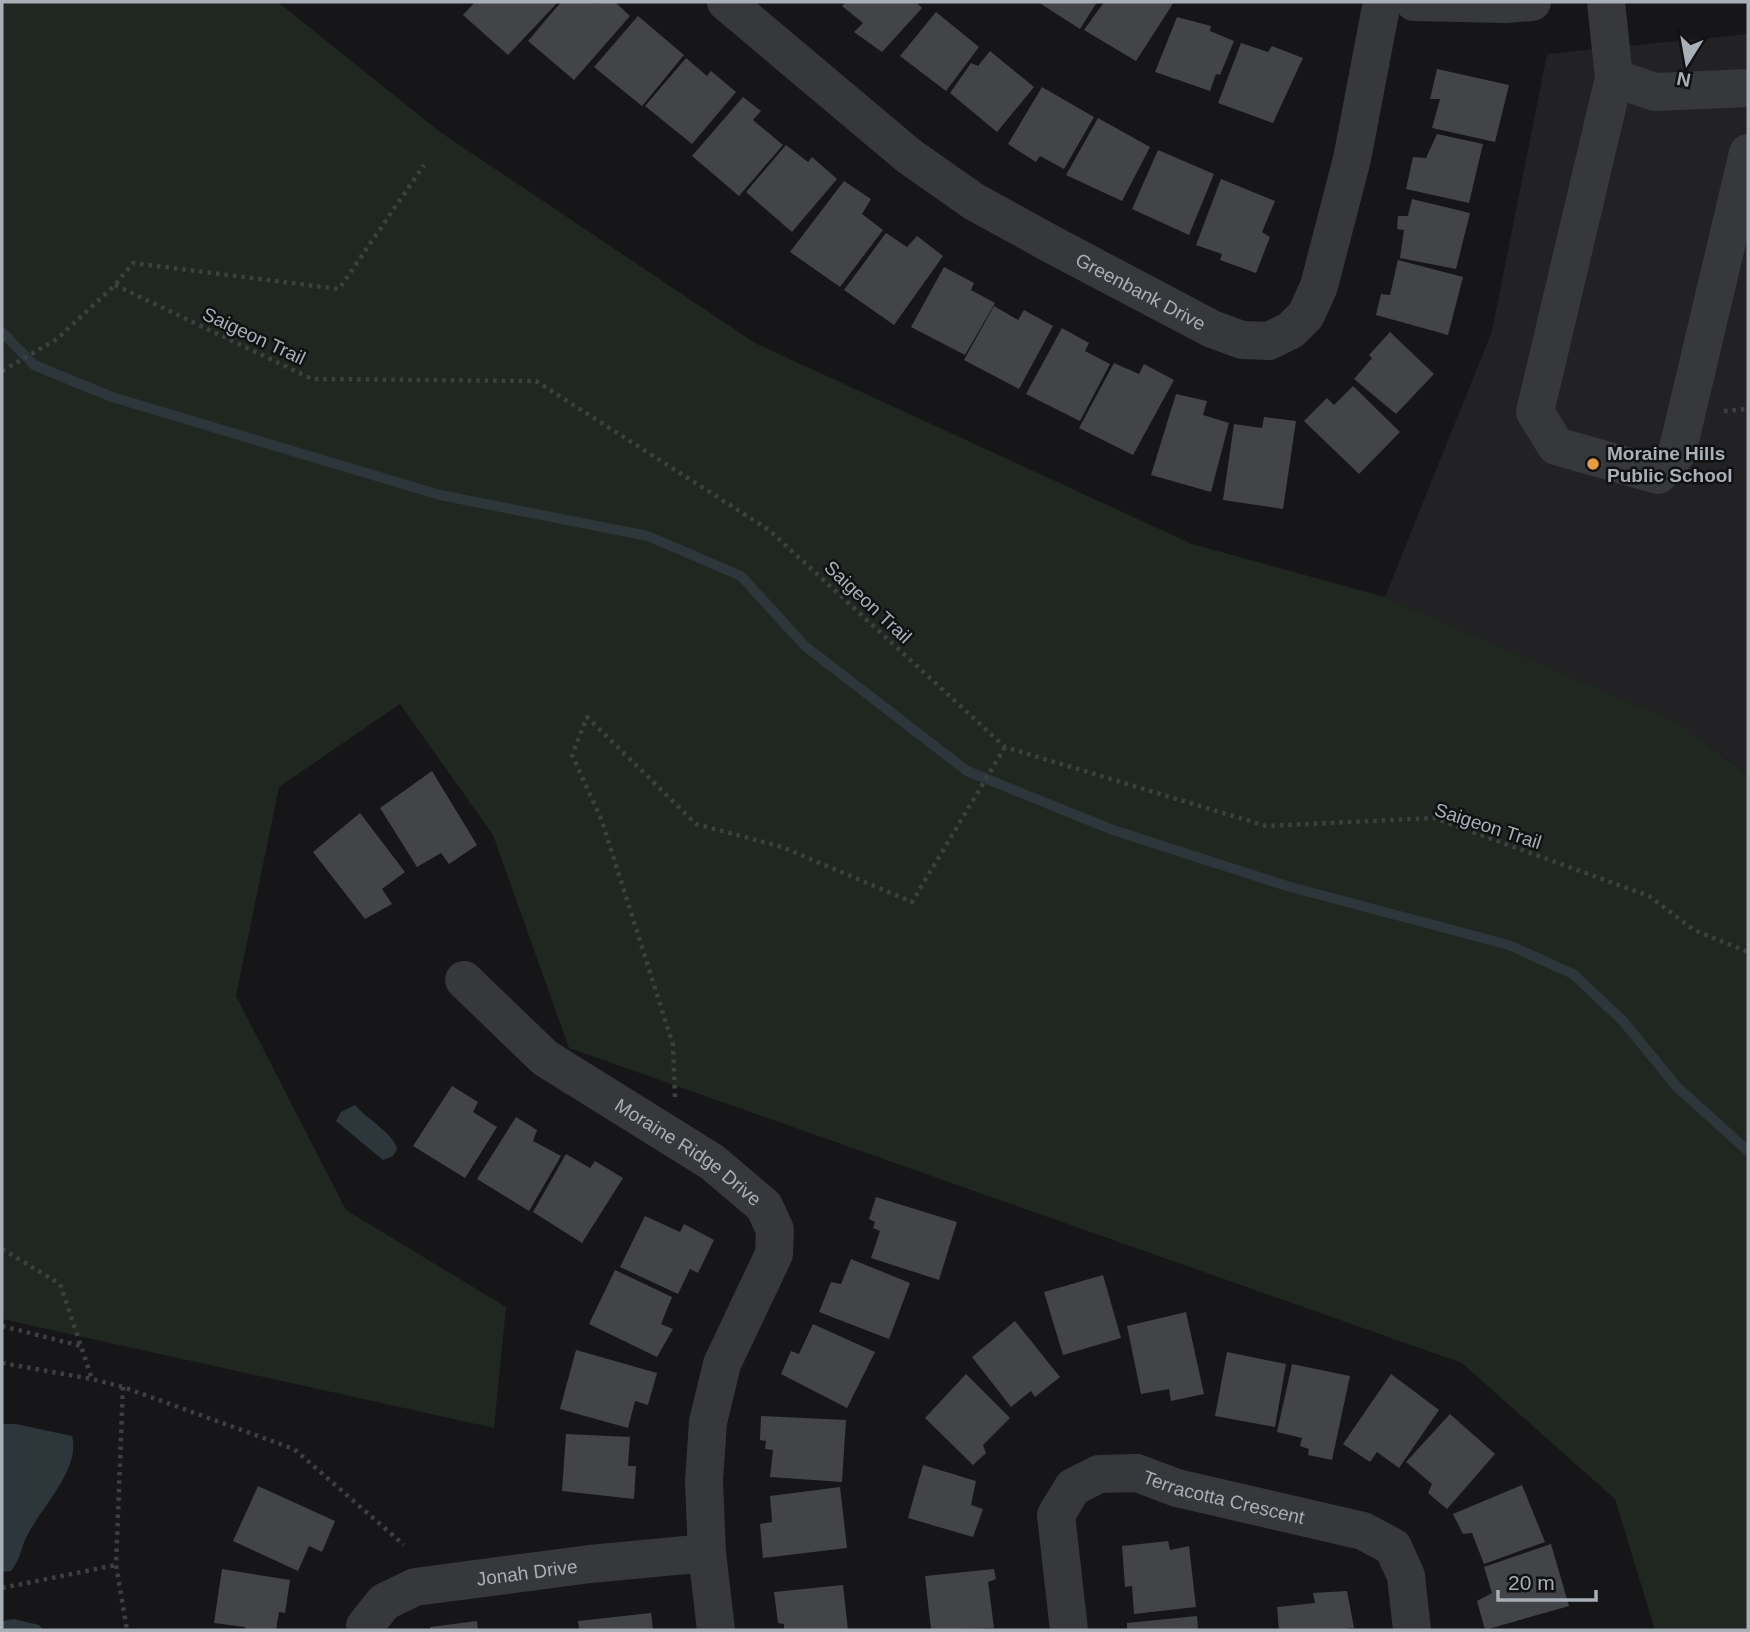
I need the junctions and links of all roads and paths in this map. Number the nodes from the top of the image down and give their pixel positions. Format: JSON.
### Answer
{"nodes":[{"id":1,"x":726,"y":2,"type":"edge"},
{"id":2,"x":1382,"y":2,"type":"edge"},
{"id":3,"x":1414,"y":2,"type":"edge"},
{"id":4,"x":1532,"y":2,"type":"edge"},
{"id":5,"x":1606,"y":2,"type":"edge"},
{"id":6,"x":1614,"y":78,"type":"junction"},
{"id":7,"x":1748,"y":88,"type":"edge"},
{"id":8,"x":1748,"y":153,"type":"edge"},
{"id":9,"x":424,"y":164,"type":"dead end"},
{"id":10,"x":115,"y":285,"type":"junction"},
{"id":11,"x":2,"y":371,"type":"edge"},
{"id":12,"x":1005,"y":747,"type":"junction"},
{"id":13,"x":1748,"y":952,"type":"edge"},
{"id":14,"x":464,"y":980,"type":"dead end"},
{"id":15,"x":678,"y":1141,"type":"junction"},
{"id":16,"x":2,"y":1250,"type":"edge"},
{"id":17,"x":2,"y":1326,"type":"edge"},
{"id":18,"x":81,"y":1346,"type":"junction"},
{"id":19,"x":2,"y":1363,"type":"edge"},
{"id":20,"x":92,"y":1379,"type":"junction"},
{"id":21,"x":123,"y":1387,"type":"junction"},
{"id":22,"x":404,"y":1545,"type":"dead end"},
{"id":23,"x":707,"y":1553,"type":"junction"},
{"id":24,"x":116,"y":1566,"type":"junction"},
{"id":25,"x":2,"y":1588,"type":"edge"},
{"id":26,"x":127,"y":1630,"type":"edge"},
{"id":27,"x":365,"y":1630,"type":"edge"},
{"id":28,"x":716,"y":1630,"type":"edge"},
{"id":29,"x":1069,"y":1630,"type":"edge"},
{"id":30,"x":1412,"y":1630,"type":"edge"}],
"edges":[{"from":1,"to":2,"type":"street","name":"Greenbank Drive"},
{"from":3,"to":4,"type":"street"},
{"from":5,"to":6,"type":"street"},
{"from":6,"to":7,"type":"street"},
{"from":6,"to":8,"type":"street"},
{"from":9,"to":10,"type":"path"},
{"from":10,"to":11,"type":"path"},
{"from":10,"to":12,"type":"path","name":"Saigeon Trail"},
{"from":12,"to":13,"type":"path","name":"Saigeon Trail"},
{"from":12,"to":15,"type":"path"},
{"from":14,"to":15,"type":"street","name":"Moraine Ridge Drive"},
{"from":15,"to":23,"type":"street","name":"Moraine Ridge Drive"},
{"from":16,"to":18,"type":"path"},
{"from":17,"to":18,"type":"path"},
{"from":18,"to":20,"type":"path"},
{"from":19,"to":20,"type":"path"},
{"from":20,"to":21,"type":"path"},
{"from":21,"to":22,"type":"path"},
{"from":21,"to":24,"type":"path"},
{"from":23,"to":27,"type":"street","name":"Jonah Drive"},
{"from":23,"to":28,"type":"street","name":"Moraine Ridge Drive"},
{"from":24,"to":25,"type":"path"},
{"from":24,"to":26,"type":"path"},
{"from":29,"to":30,"type":"street","name":"Terracotta Crescent"}]}
